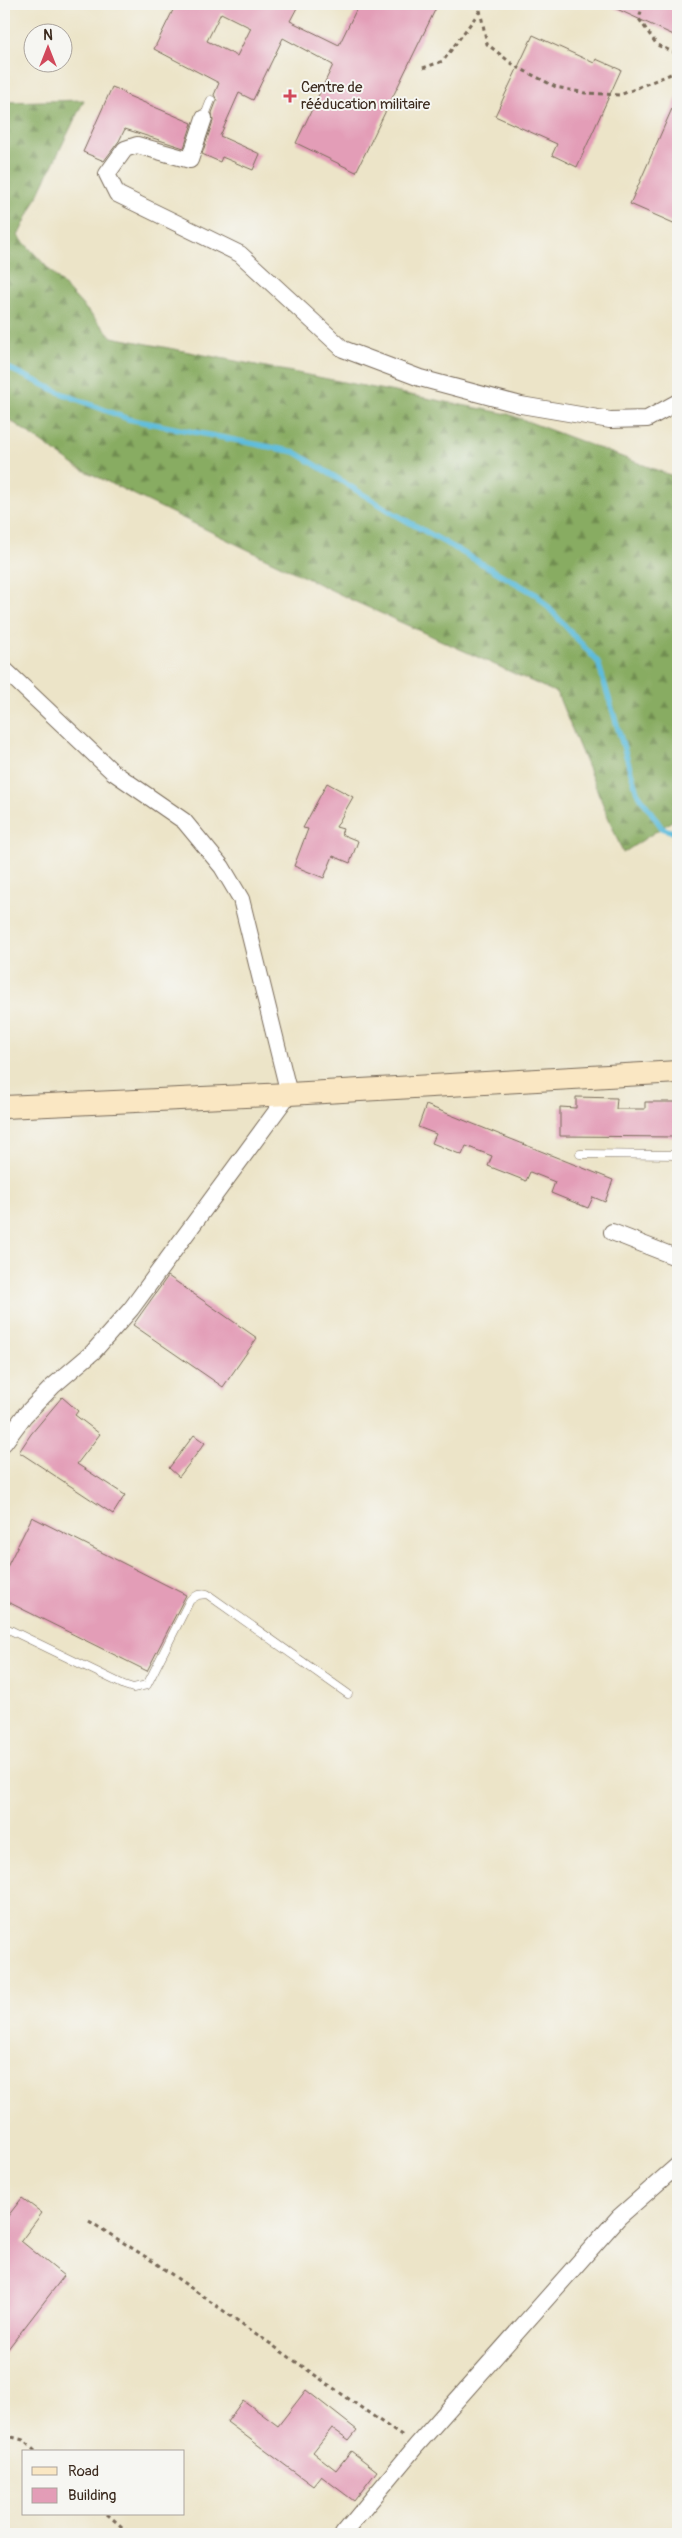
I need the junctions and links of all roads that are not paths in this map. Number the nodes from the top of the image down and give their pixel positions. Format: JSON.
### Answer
{"nodes":[{"id":1,"x":211,"y":100,"type":"dead end"},
{"id":2,"x":204,"y":118,"type":"joint"},
{"id":3,"x":678,"y":402,"type":"edge"},
{"id":4,"x":4,"y":669,"type":"edge"},
{"id":5,"x":678,"y":1072,"type":"edge"},
{"id":6,"x":290,"y":1094,"type":"junction"},
{"id":7,"x":4,"y":1108,"type":"edge"},
{"id":8,"x":580,"y":1154,"type":"dead end"},
{"id":9,"x":678,"y":1155,"type":"edge"},
{"id":10,"x":612,"y":1232,"type":"dead end"},
{"id":11,"x":678,"y":1258,"type":"edge"},
{"id":12,"x":4,"y":1443,"type":"edge"},
{"id":13,"x":4,"y":1627,"type":"edge"},
{"id":14,"x":348,"y":1694,"type":"dead end"},
{"id":15,"x":678,"y":2165,"type":"edge"},
{"id":16,"x":343,"y":2534,"type":"edge"}],
"edges":[{"from":1,"to":2,"type":"lane"},
{"from":2,"to":3,"type":"street"},
{"from":4,"to":6,"type":"street"},
{"from":5,"to":6,"type":"main road"},
{"from":6,"to":7,"type":"main road"},
{"from":6,"to":12,"type":"street"},
{"from":8,"to":9,"type":"lane"},
{"from":10,"to":11,"type":"street"},
{"from":13,"to":14,"type":"lane"},
{"from":15,"to":16,"type":"street"}]}
